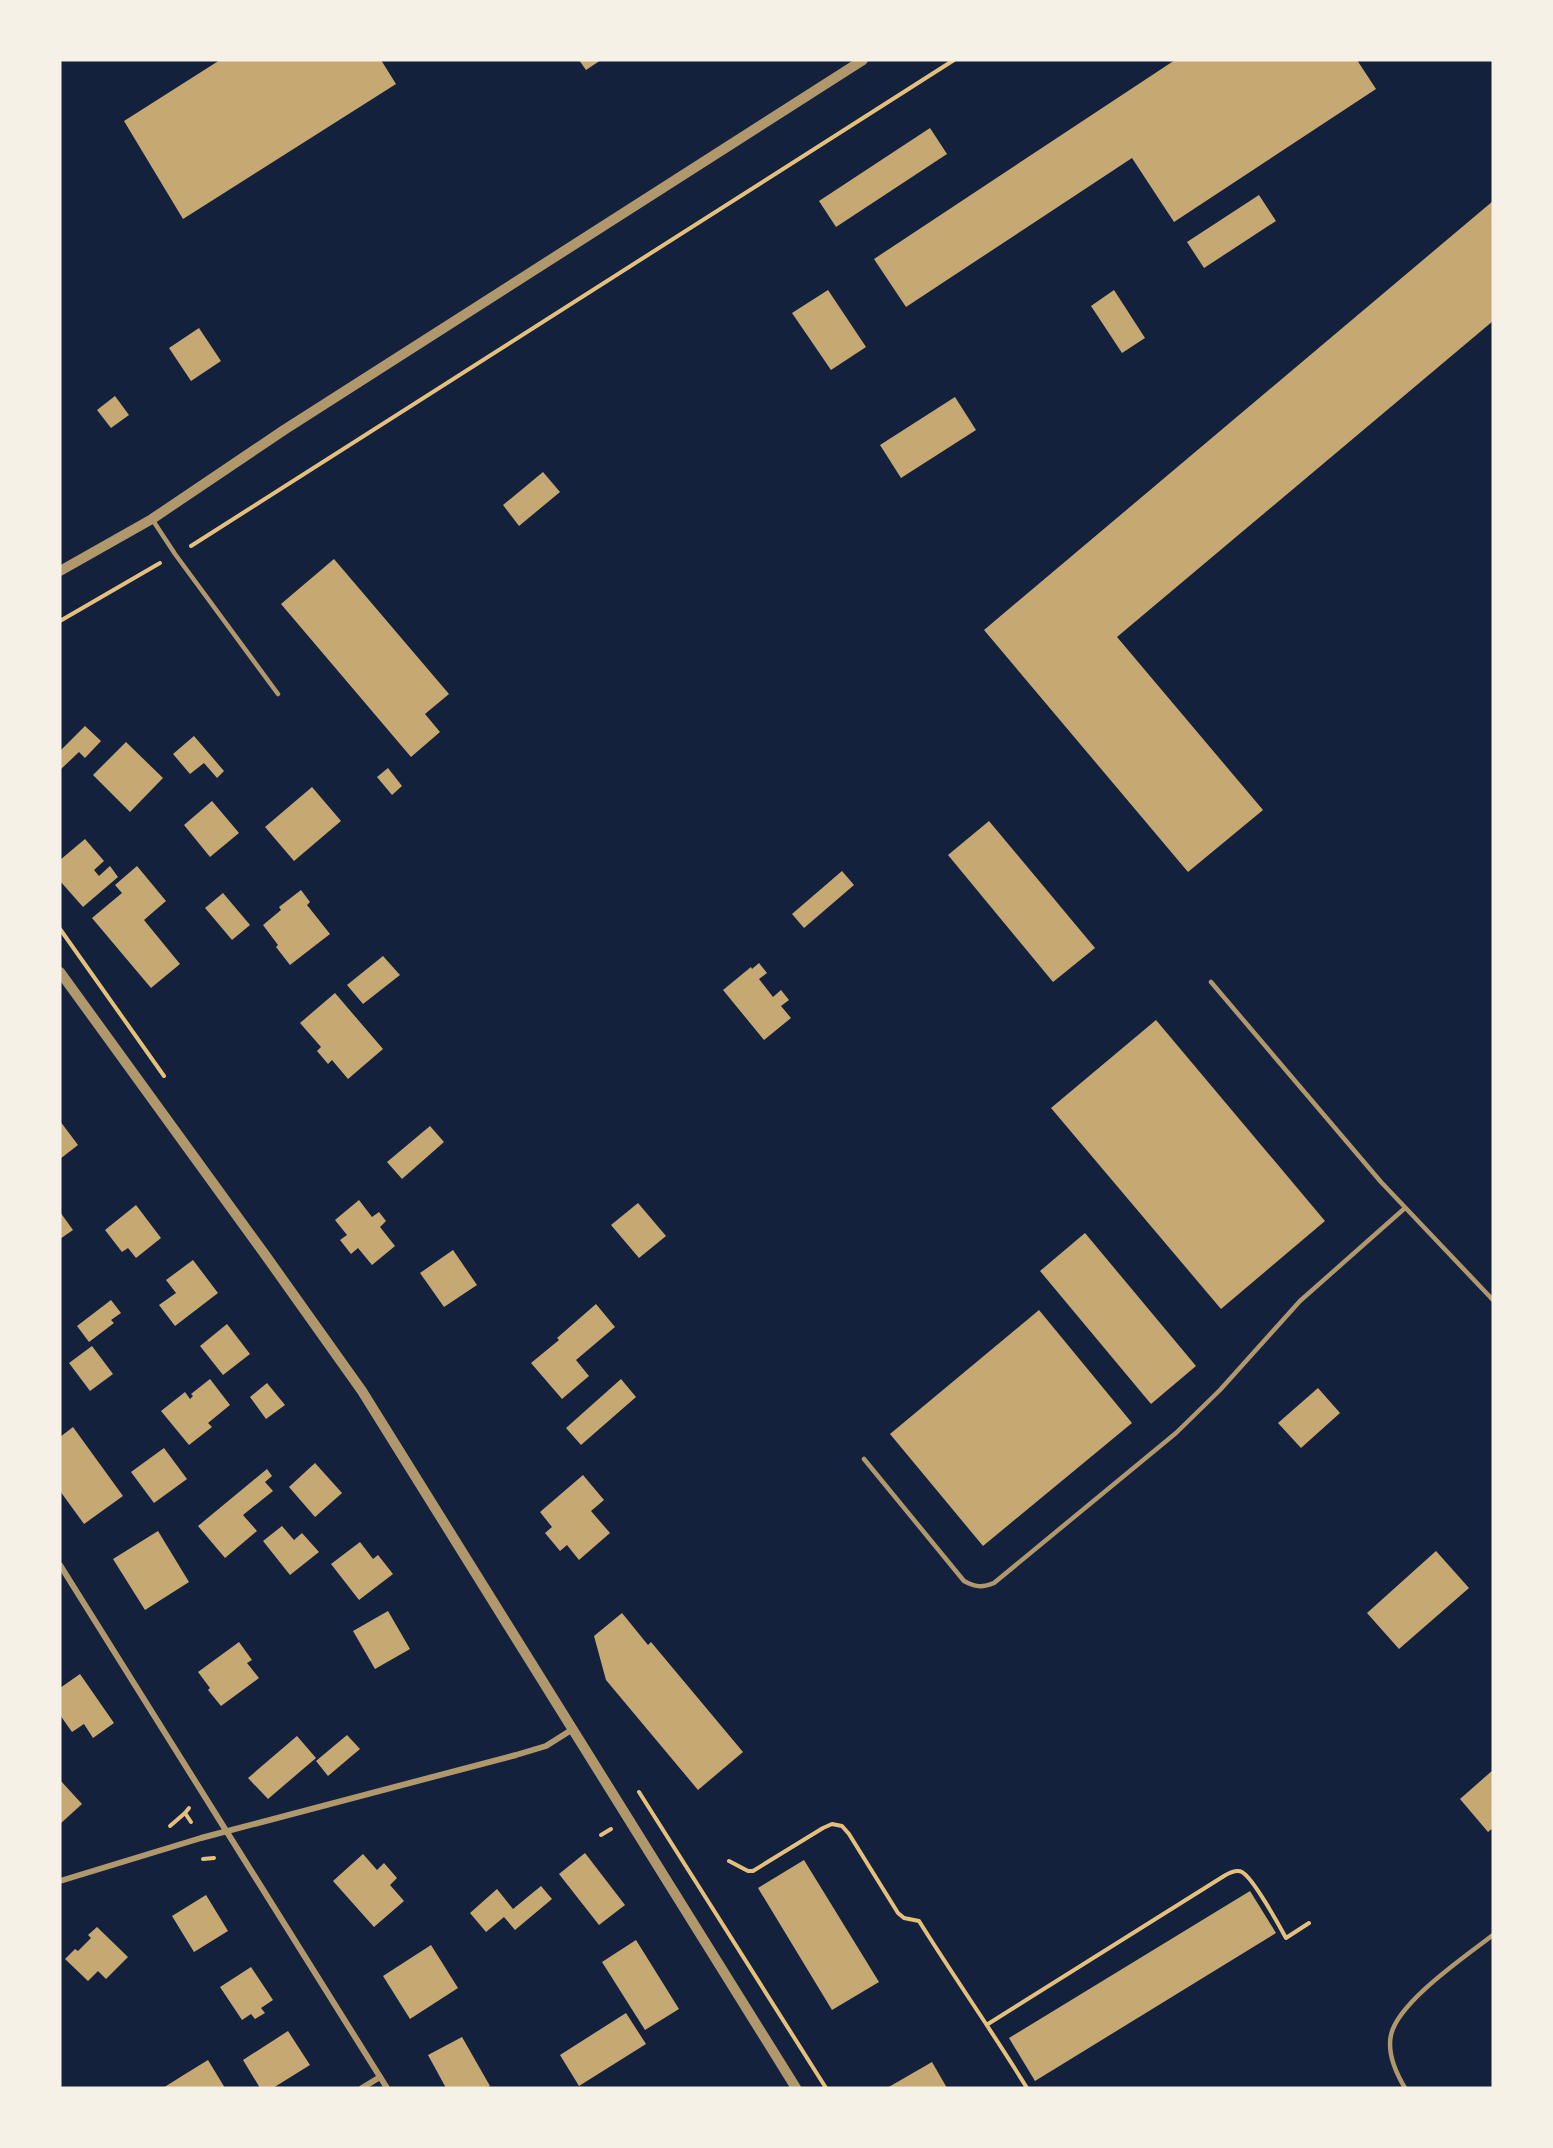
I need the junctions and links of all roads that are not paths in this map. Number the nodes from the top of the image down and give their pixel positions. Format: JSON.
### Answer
{"nodes":[{"id":1,"x":863,"y":60,"type":"edge"},
{"id":2,"x":152,"y":519,"type":"junction"},
{"id":3,"x":61,"y":570,"type":"edge"},
{"id":4,"x":278,"y":694,"type":"dead end"},
{"id":5,"x":60,"y":973,"type":"edge"},
{"id":6,"x":1211,"y":982,"type":"dead end"},
{"id":7,"x":1405,"y":1208,"type":"junction"},
{"id":8,"x":1493,"y":1300,"type":"edge"},
{"id":9,"x":864,"y":1459,"type":"dead end"},
{"id":10,"x":60,"y":1565,"type":"edge"},
{"id":11,"x":573,"y":1730,"type":"junction"},
{"id":12,"x":226,"y":1832,"type":"junction"},
{"id":13,"x":60,"y":1881,"type":"edge"},
{"id":14,"x":1493,"y":1935,"type":"edge"},
{"id":15,"x":380,"y":2077,"type":"junction"},
{"id":16,"x":362,"y":2088,"type":"edge"},
{"id":17,"x":387,"y":2088,"type":"edge"},
{"id":18,"x":796,"y":2088,"type":"edge"},
{"id":19,"x":1405,"y":2088,"type":"edge"}],
"edges":[{"from":1,"to":2,"type":"street"},
{"from":2,"to":3,"type":"street"},
{"from":2,"to":4,"type":"lane"},
{"from":5,"to":11,"type":"street"},
{"from":6,"to":7,"type":"lane"},
{"from":7,"to":8,"type":"lane"},
{"from":7,"to":9,"type":"lane"},
{"from":10,"to":12,"type":"street"},
{"from":11,"to":12,"type":"street"},
{"from":11,"to":18,"type":"street"},
{"from":12,"to":13,"type":"street"},
{"from":12,"to":15,"type":"street"},
{"from":14,"to":19,"type":"lane"},
{"from":15,"to":16,"type":"street"},
{"from":15,"to":17,"type":"street"}]}
